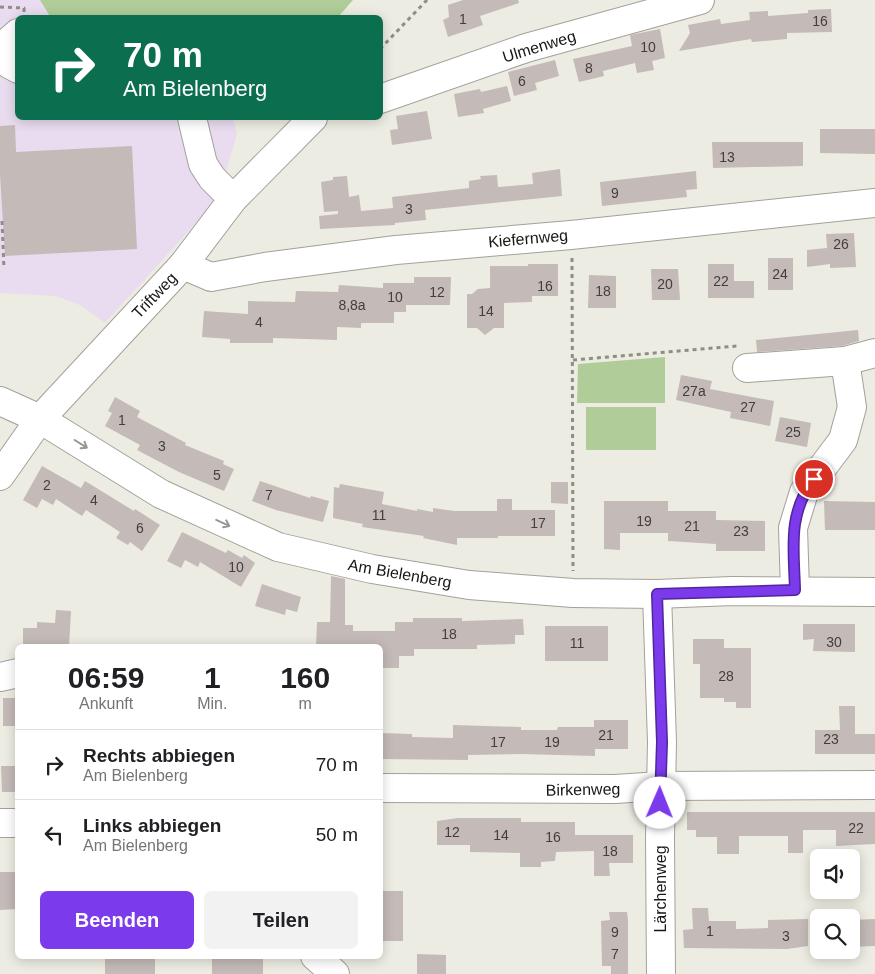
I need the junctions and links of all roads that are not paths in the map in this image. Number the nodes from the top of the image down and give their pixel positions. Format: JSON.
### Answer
{"nodes":[{"id":1,"x":700,"y":0,"type":"edge"},
{"id":2,"x":15,"y":36,"type":"edge"},
{"id":3,"x":15,"y":67,"type":"edge"},
{"id":4,"x":383,"y":98,"type":"edge"},
{"id":5,"x":192,"y":120,"type":"edge"},
{"id":6,"x":311,"y":120,"type":"edge"},
{"id":7,"x":233,"y":199,"type":"junction"},
{"id":8,"x":875,"y":203,"type":"edge"},
{"id":9,"x":183,"y":265,"type":"junction"},
{"id":10,"x":875,"y":353,"type":"edge"},
{"id":11,"x":844,"y":361,"type":"junction"},
{"id":12,"x":747,"y":368,"type":"road end"},
{"id":13,"x":0,"y":401,"type":"edge"},
{"id":14,"x":40,"y":419,"type":"junction"},
{"id":15,"x":0,"y":476,"type":"edge"},
{"id":16,"x":795,"y":590,"type":"junction"},
{"id":17,"x":875,"y":592,"type":"edge"},
{"id":18,"x":657,"y":594,"type":"junction"},
{"id":19,"x":15,"y":674,"type":"edge"},
{"id":20,"x":0,"y":677,"type":"edge"},
{"id":21,"x":875,"y":785,"type":"edge"},
{"id":22,"x":661,"y":786,"type":"junction"},
{"id":23,"x":383,"y":788,"type":"edge"},
{"id":24,"x":0,"y":823,"type":"edge"},
{"id":25,"x":15,"y":823,"type":"edge"},
{"id":26,"x":318,"y":959,"type":"edge"},
{"id":27,"x":335,"y":974,"type":"edge"},
{"id":28,"x":661,"y":974,"type":"edge"}],
"edges":[{"from":1,"to":4,"type":"street","name":"Ulmenweg"},
{"from":2,"to":3,"type":"street"},
{"from":5,"to":7,"type":"street"},
{"from":6,"to":7,"type":"street","name":"Triftweg"},
{"from":7,"to":9,"type":"street","name":"Triftweg"},
{"from":8,"to":9,"type":"street","name":"Kiefernweg"},
{"from":9,"to":14,"type":"street","name":"Triftweg"},
{"from":10,"to":11,"type":"street"},
{"from":11,"to":12,"type":"street"},
{"from":11,"to":16,"type":"street"},
{"from":13,"to":14,"type":"street","name":"Am Bielenberg"},
{"from":14,"to":15,"type":"street","name":"Triftweg"},
{"from":14,"to":18,"type":"street","name":"Am Bielenberg","one_way":true},
{"from":16,"to":17,"type":"street","name":"Am Bielenberg"},
{"from":16,"to":18,"type":"street","name":"Am Bielenberg"},
{"from":18,"to":22,"type":"street","name":"Lärchenweg"},
{"from":19,"to":20,"type":"street"},
{"from":21,"to":22,"type":"street","name":"Birkenweg"},
{"from":22,"to":23,"type":"street","name":"Birkenweg"},
{"from":22,"to":28,"type":"street","name":"Lärchenweg"},
{"from":24,"to":25,"type":"street"},
{"from":26,"to":27,"type":"street"}]}
